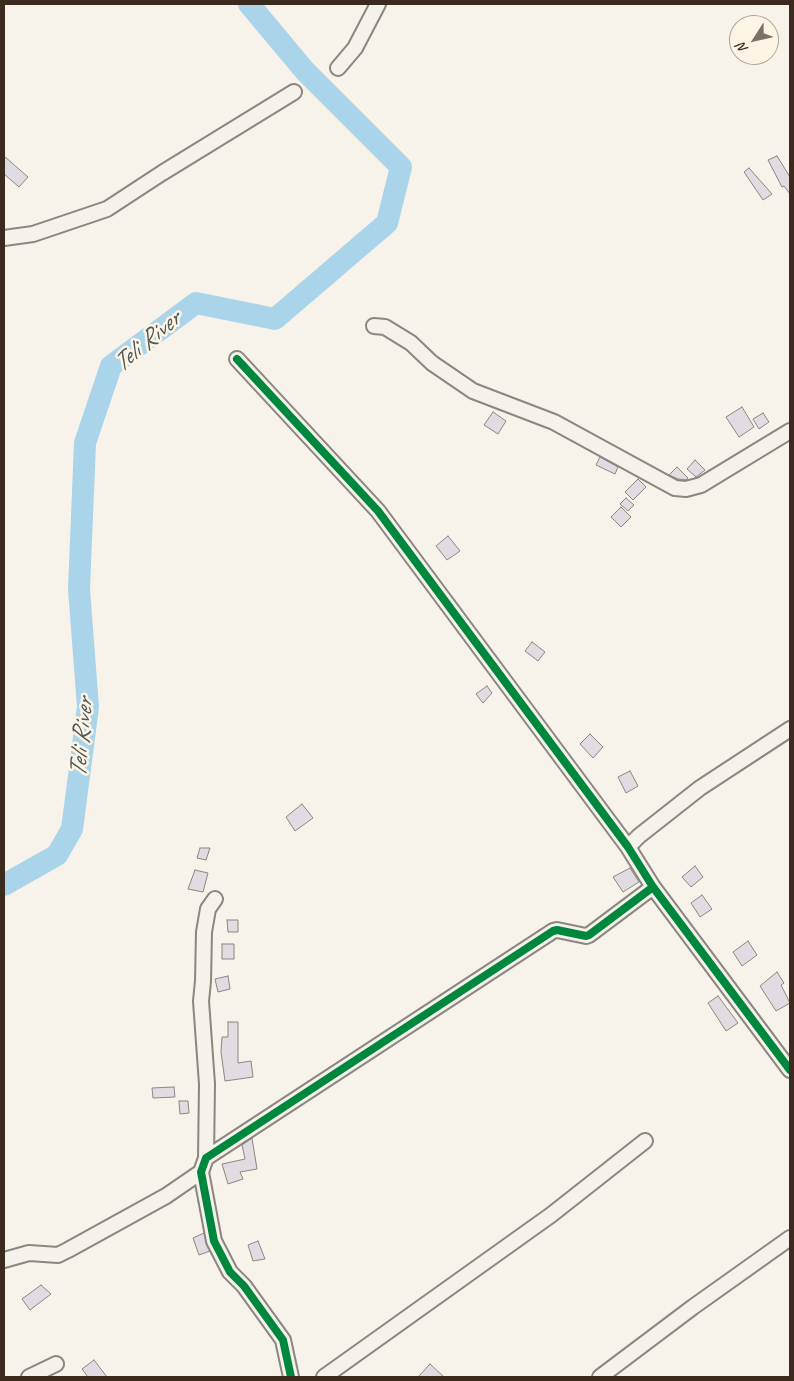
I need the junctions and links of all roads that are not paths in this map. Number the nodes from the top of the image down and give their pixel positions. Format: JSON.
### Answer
{"nodes":[{"id":1,"x":378,"y":4,"type":"edge"},
{"id":2,"x":338,"y":68,"type":"dead end"},
{"id":3,"x":294,"y":92,"type":"dead end"},
{"id":4,"x":4,"y":238,"type":"edge"},
{"id":5,"x":374,"y":326,"type":"dead end"},
{"id":6,"x":237,"y":359,"type":"dead end"},
{"id":7,"x":790,"y":431,"type":"edge"},
{"id":8,"x":790,"y":729,"type":"edge"},
{"id":9,"x":628,"y":847,"type":"junction"},
{"id":10,"x":653,"y":887,"type":"junction"},
{"id":11,"x":215,"y":899,"type":"dead end"},
{"id":12,"x":790,"y":1070,"type":"edge"},
{"id":13,"x":645,"y":1141,"type":"dead end"},
{"id":14,"x":206,"y":1158,"type":"junction"},
{"id":15,"x":201,"y":1172,"type":"junction"},
{"id":16,"x":790,"y":1238,"type":"edge"},
{"id":17,"x":4,"y":1260,"type":"edge"},
{"id":18,"x":56,"y":1364,"type":"dead end"},
{"id":19,"x":29,"y":1377,"type":"edge"},
{"id":20,"x":291,"y":1377,"type":"edge"},
{"id":21,"x":324,"y":1377,"type":"edge"},
{"id":22,"x":600,"y":1377,"type":"edge"}],
"edges":[{"from":1,"to":2,"type":"street"},
{"from":3,"to":4,"type":"street"},
{"from":5,"to":7,"type":"street"},
{"from":6,"to":9,"type":"street"},
{"from":8,"to":9,"type":"street"},
{"from":9,"to":10,"type":"street"},
{"from":10,"to":12,"type":"street"},
{"from":10,"to":14,"type":"street"},
{"from":11,"to":14,"type":"street"},
{"from":13,"to":21,"type":"street"},
{"from":14,"to":15,"type":"street"},
{"from":15,"to":17,"type":"street"},
{"from":15,"to":20,"type":"street"},
{"from":16,"to":22,"type":"street"},
{"from":18,"to":19,"type":"street"}]}
